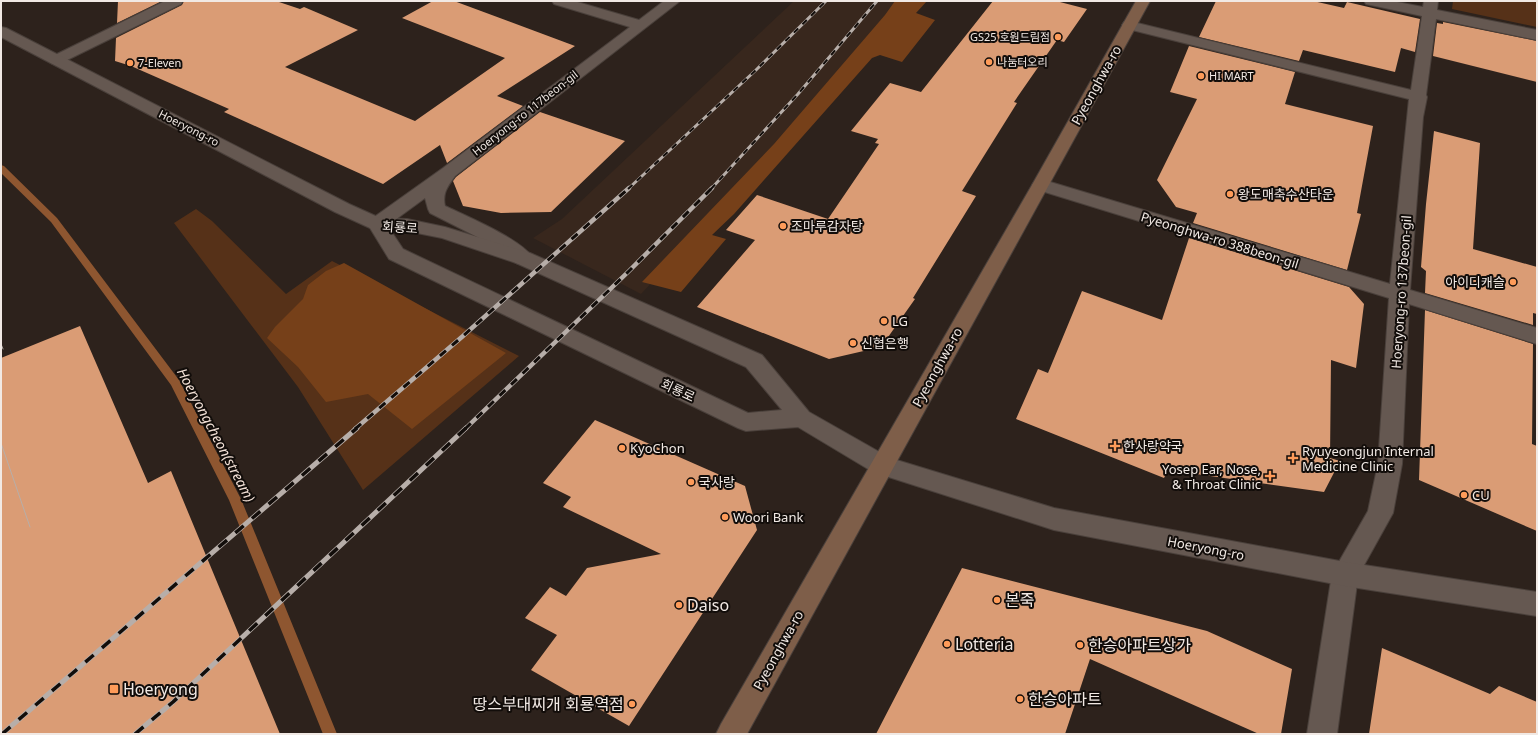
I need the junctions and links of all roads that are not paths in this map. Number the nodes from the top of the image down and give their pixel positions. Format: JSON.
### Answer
{"nodes":[{"id":1,"x":176,"y":1,"type":"edge"},
{"id":2,"x":559,"y":1,"type":"edge"},
{"id":3,"x":673,"y":1,"type":"edge"},
{"id":4,"x":1143,"y":1,"type":"edge"},
{"id":5,"x":1372,"y":1,"type":"edge"},
{"id":6,"x":1430,"y":7,"type":"edge"},
{"id":7,"x":640,"y":25,"type":"junction"},
{"id":8,"x":1129,"y":26,"type":"junction"},
{"id":9,"x":1,"y":31,"type":"edge"},
{"id":10,"x":1537,"y":35,"type":"edge"},
{"id":11,"x":56,"y":60,"type":"junction"},
{"id":12,"x":1419,"y":97,"type":"junction"},
{"id":13,"x":449,"y":172,"type":"junction"},
{"id":14,"x":1041,"y":186,"type":"junction"},
{"id":15,"x":376,"y":224,"type":"junction"},
{"id":16,"x":523,"y":258,"type":"junction"},
{"id":17,"x":1399,"y":295,"type":"junction"},
{"id":18,"x":1537,"y":336,"type":"edge"},
{"id":19,"x":801,"y":418,"type":"junction"},
{"id":20,"x":882,"y":465,"type":"junction"},
{"id":21,"x":1345,"y":574,"type":"junction"},
{"id":22,"x":1537,"y":604,"type":"edge"},
{"id":23,"x":731,"y":734,"type":"edge"},
{"id":24,"x":1322,"y":734,"type":"edge"}],
"edges":[{"from":1,"to":11,"type":"street"},
{"from":2,"to":7,"type":"street"},
{"from":3,"to":7,"type":"street","name":"Hoeryong-ro 117beon-gil"},
{"from":4,"to":8,"type":"main road","name":"Pyeonghwa-ro"},
{"from":5,"to":6,"type":"street"},
{"from":6,"to":10,"type":"street"},
{"from":6,"to":12,"type":"street","name":"Hoeryong-ro 137beon-gil"},
{"from":7,"to":13,"type":"street","name":"Hoeryong-ro 117beon-gil"},
{"from":8,"to":12,"type":"street"},
{"from":8,"to":14,"type":"main road","name":"Pyeonghwa-ro"},
{"from":9,"to":11,"type":"street","name":"Hoeryong-ro"},
{"from":11,"to":15,"type":"street","name":"Hoeryong-ro"},
{"from":12,"to":17,"type":"street","name":"Hoeryong-ro 137beon-gil"},
{"from":13,"to":15,"type":"street","name":"Hoeryong-ro 117beon-gil"},
{"from":13,"to":16,"type":"street"},
{"from":14,"to":17,"type":"street","name":"Pyeonghwa-ro 388beon-gil"},
{"from":14,"to":20,"type":"main road","name":"Pyeonghwa-ro"},
{"from":15,"to":16,"type":"street","name":"회룡로"},
{"from":15,"to":19,"type":"street","name":"회룡로"},
{"from":16,"to":19,"type":"street","name":"회룡로"},
{"from":17,"to":18,"type":"street","name":"Pyeonghwa-ro 388beon-gil"},
{"from":17,"to":21,"type":"street","name":"Hoeryong-ro 137beon-gil"},
{"from":19,"to":20,"type":"street","name":"회룡로"},
{"from":20,"to":21,"type":"street","name":"Hoeryong-ro"},
{"from":20,"to":23,"type":"main road","name":"Pyeonghwa-ro"},
{"from":21,"to":22,"type":"street","name":"Hoeryong-ro"},
{"from":21,"to":24,"type":"street"}]}
